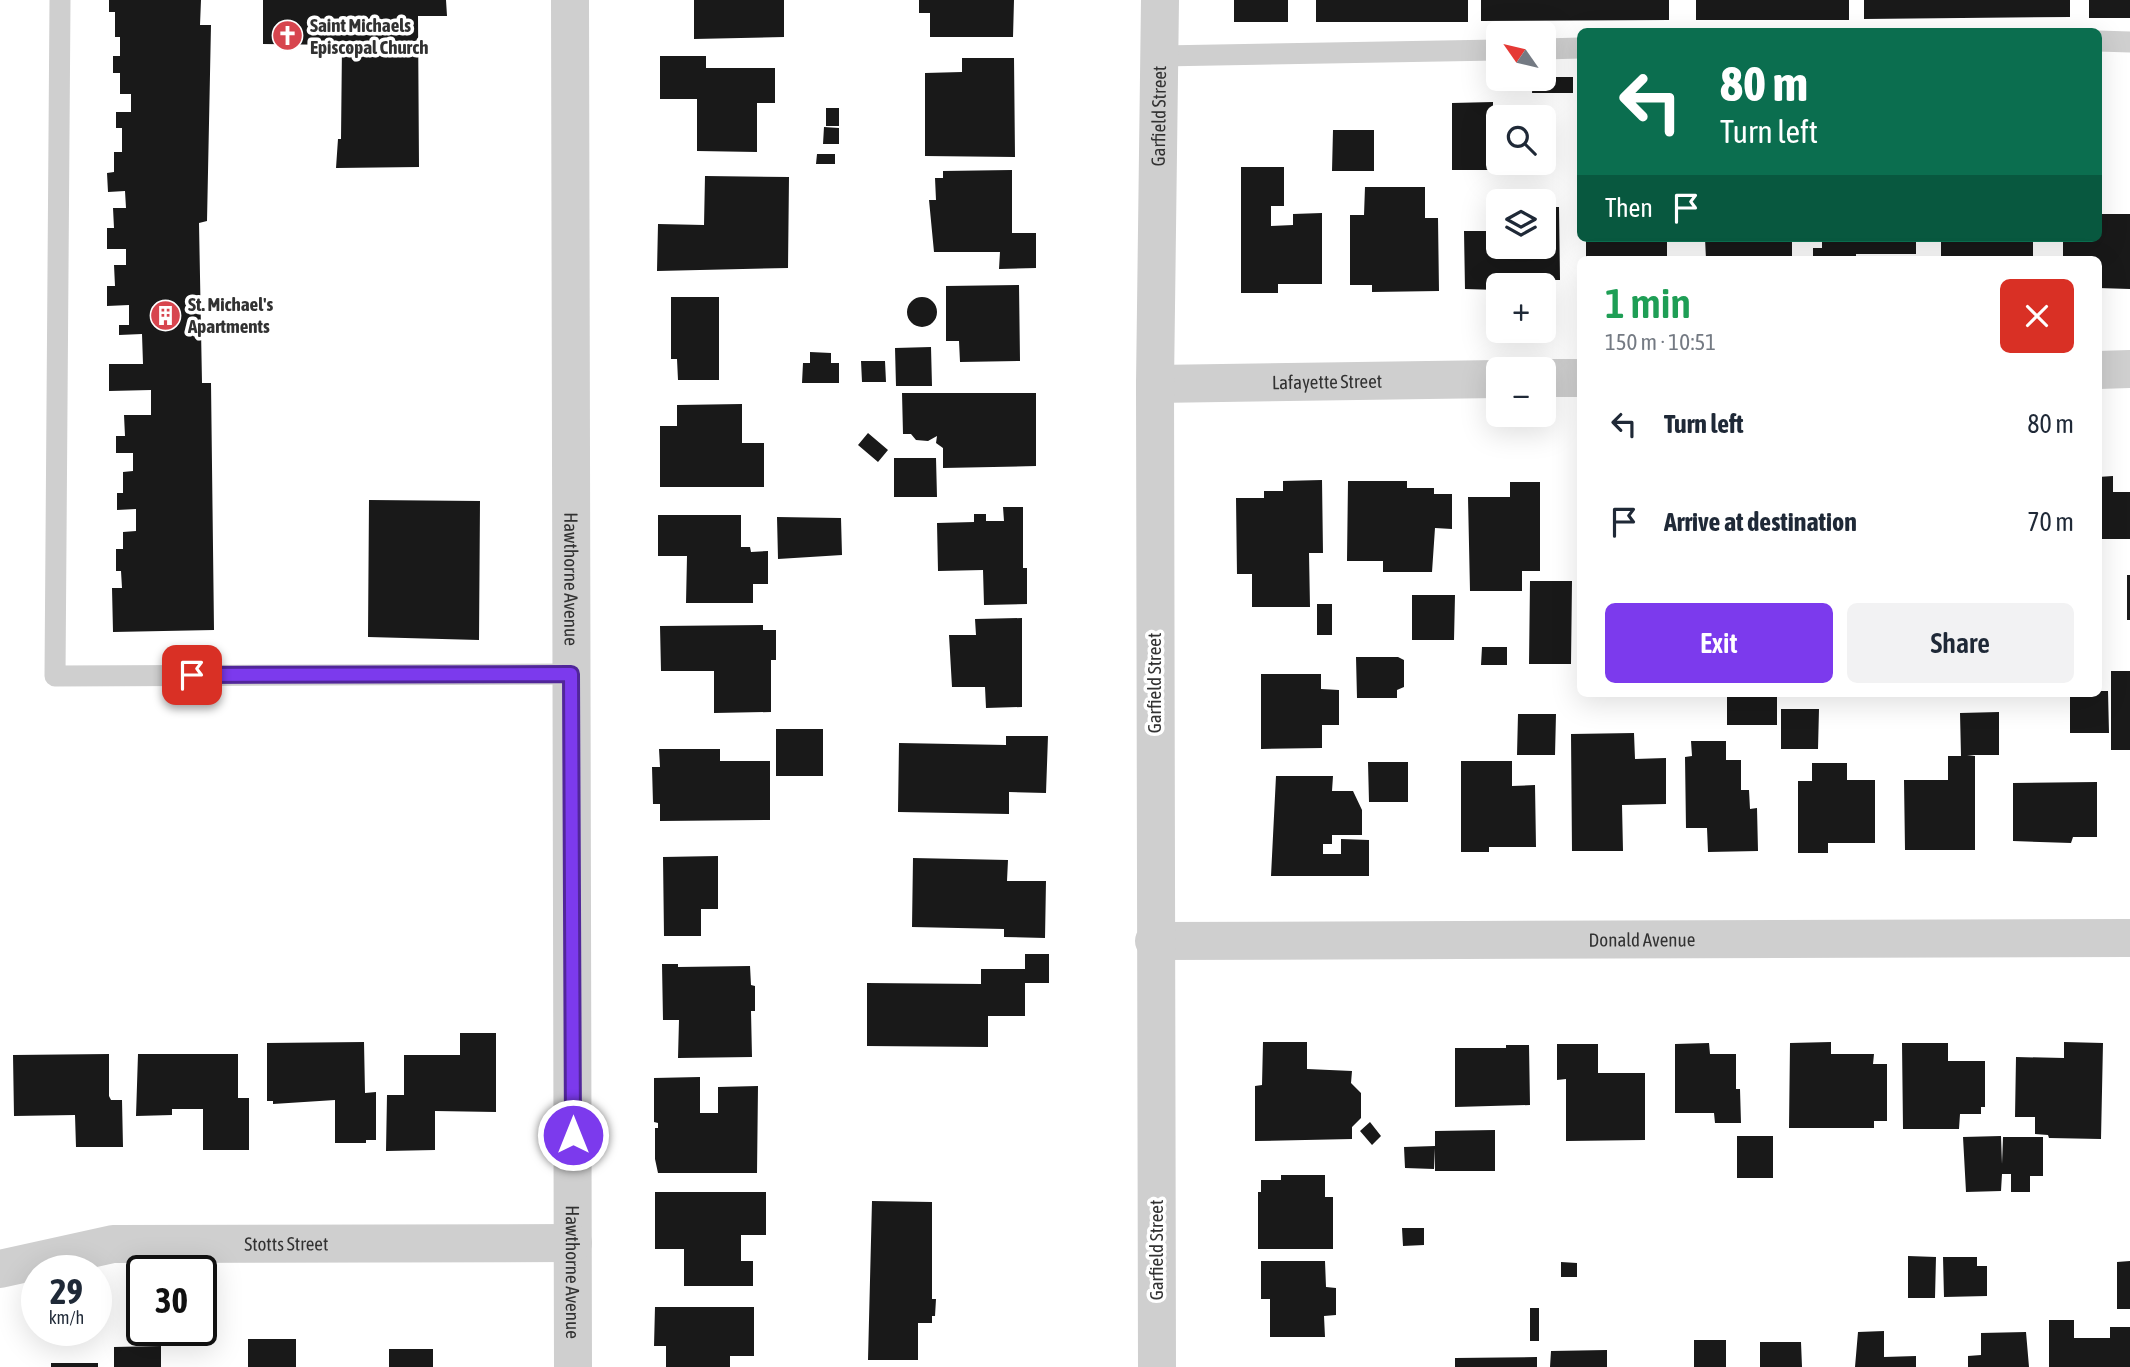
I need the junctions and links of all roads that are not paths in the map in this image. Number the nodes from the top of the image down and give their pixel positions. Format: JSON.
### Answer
{"nodes":[{"id":1,"x":60,"y":0,"type":"edge"},
{"id":2,"x":570,"y":0,"type":"edge"},
{"id":3,"x":1160,"y":0,"type":"edge"},
{"id":4,"x":2102,"y":41,"type":"edge"},
{"id":5,"x":2130,"y":42,"type":"edge"},
{"id":6,"x":1577,"y":48,"type":"edge"},
{"id":7,"x":1556,"y":49,"type":"edge"},
{"id":8,"x":1486,"y":50,"type":"edge"},
{"id":9,"x":1161,"y":56,"type":"junction"},
{"id":10,"x":2130,"y":369,"type":"edge"},
{"id":11,"x":2102,"y":370,"type":"edge"},
{"id":12,"x":1556,"y":378,"type":"edge"},
{"id":13,"x":1577,"y":378,"type":"edge"},
{"id":14,"x":1486,"y":379,"type":"edge"},
{"id":15,"x":1155,"y":384,"type":"junction"},
{"id":16,"x":571,"y":674,"type":"junction"},
{"id":17,"x":2130,"y":938,"type":"edge"},
{"id":18,"x":1154,"y":941,"type":"junction"},
{"id":19,"x":573,"y":1243,"type":"junction"},
{"id":20,"x":0,"y":1269,"type":"edge"},
{"id":21,"x":573,"y":1367,"type":"edge"},
{"id":22,"x":1157,"y":1367,"type":"edge"}],
"edges":[{"from":1,"to":16,"type":"lane"},
{"from":2,"to":16,"type":"street","name":"Hawthorne Avenue"},
{"from":3,"to":9,"type":"street","name":"Garfield Street"},
{"from":4,"to":5,"type":"lane"},
{"from":6,"to":7,"type":"lane"},
{"from":8,"to":9,"type":"lane"},
{"from":9,"to":15,"type":"street","name":"Garfield Street"},
{"from":10,"to":11,"type":"street"},
{"from":12,"to":13,"type":"street"},
{"from":14,"to":15,"type":"street","name":"Lafayette Street"},
{"from":15,"to":18,"type":"street","name":"Garfield Street"},
{"from":16,"to":19,"type":"street","name":"Hawthorne Avenue"},
{"from":17,"to":18,"type":"street","name":"Donald Avenue"},
{"from":18,"to":22,"type":"street","name":"Garfield Street"},
{"from":19,"to":20,"type":"street","name":"Stotts Street"},
{"from":19,"to":21,"type":"street","name":"Hawthorne Avenue"}]}
